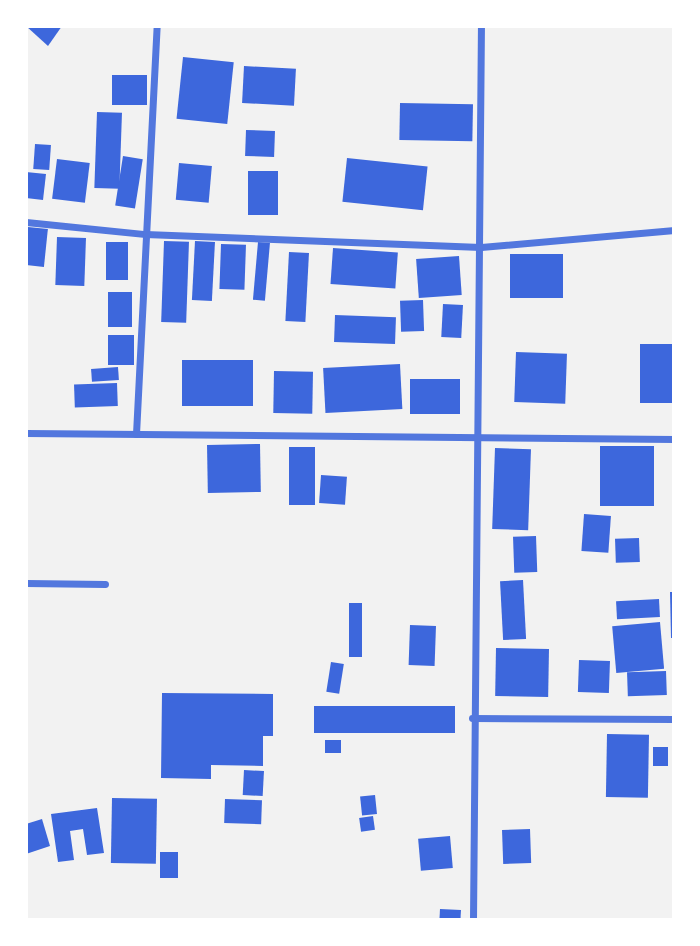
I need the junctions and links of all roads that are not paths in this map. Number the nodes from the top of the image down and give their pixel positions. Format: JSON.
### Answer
{"nodes":[{"id":1,"x":157,"y":26,"type":"edge"},
{"id":2,"x":481,"y":26,"type":"edge"},
{"id":3,"x":26,"y":222,"type":"edge"},
{"id":4,"x":674,"y":230,"type":"edge"},
{"id":5,"x":145,"y":234,"type":"junction"},
{"id":6,"x":481,"y":247,"type":"junction"},
{"id":7,"x":26,"y":433,"type":"edge"},
{"id":8,"x":136,"y":434,"type":"junction"},
{"id":9,"x":479,"y":438,"type":"junction"},
{"id":10,"x":674,"y":439,"type":"edge"},
{"id":11,"x":26,"y":583,"type":"edge"},
{"id":12,"x":105,"y":584,"type":"dead end"},
{"id":13,"x":472,"y":718,"type":"junction"},
{"id":14,"x":674,"y":719,"type":"edge"},
{"id":15,"x":473,"y":920,"type":"edge"}],
"edges":[{"from":1,"to":5,"type":"street"},
{"from":2,"to":6,"type":"street"},
{"from":3,"to":5,"type":"street"},
{"from":4,"to":6,"type":"street"},
{"from":5,"to":6,"type":"street"},
{"from":5,"to":8,"type":"street"},
{"from":6,"to":9,"type":"street"},
{"from":7,"to":8,"type":"street"},
{"from":8,"to":9,"type":"street"},
{"from":9,"to":10,"type":"street"},
{"from":9,"to":13,"type":"street"},
{"from":11,"to":12,"type":"street"},
{"from":13,"to":14,"type":"street"},
{"from":13,"to":15,"type":"street"}]}
